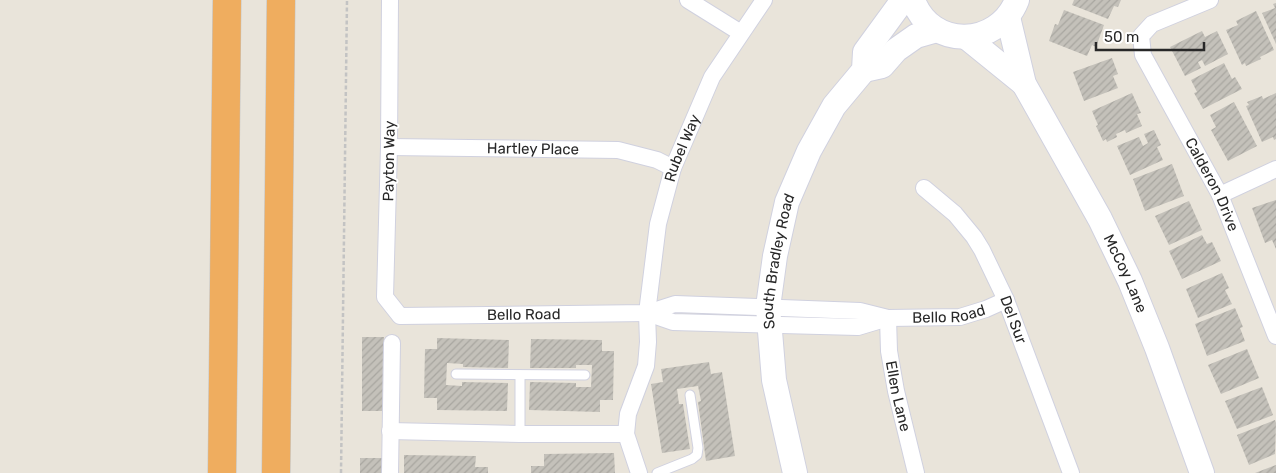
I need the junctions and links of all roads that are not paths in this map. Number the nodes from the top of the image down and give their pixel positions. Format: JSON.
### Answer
{"nodes":[{"id":1,"x":227,"y":0,"type":"edge"},
{"id":2,"x":281,"y":0,"type":"edge"},
{"id":3,"x":390,"y":0,"type":"edge"},
{"id":4,"x":688,"y":0,"type":"edge"},
{"id":5,"x":764,"y":0,"type":"edge"},
{"id":6,"x":903,"y":0,"type":"edge"},
{"id":7,"x":913,"y":0,"type":"edge"},
{"id":8,"x":1210,"y":0,"type":"edge"},
{"id":9,"x":1012,"y":8,"type":"edge"},
{"id":10,"x":937,"y":30,"type":"junction"},
{"id":11,"x":741,"y":33,"type":"junction"},
{"id":12,"x":966,"y":36,"type":"junction"},
{"id":13,"x":864,"y":70,"type":"junction"},
{"id":14,"x":1024,"y":84,"type":"junction"},
{"id":15,"x":389,"y":147,"type":"junction"},
{"id":16,"x":673,"y":168,"type":"junction"},
{"id":17,"x":1276,"y":169,"type":"edge"},
{"id":18,"x":924,"y":188,"type":"dead end"},
{"id":19,"x":1220,"y":195,"type":"junction"},
{"id":20,"x":1006,"y":300,"type":"junction"},
{"id":21,"x":647,"y":313,"type":"junction"},
{"id":22,"x":769,"y":315,"type":"junction"},
{"id":23,"x":400,"y":316,"type":"joint"},
{"id":24,"x":888,"y":318,"type":"junction"},
{"id":25,"x":1276,"y":335,"type":"edge"},
{"id":26,"x":392,"y":343,"type":"dead end"},
{"id":27,"x":456,"y":374,"type":"dead end"},
{"id":28,"x":520,"y":374,"type":"junction"},
{"id":29,"x":585,"y":376,"type":"dead end"},
{"id":30,"x":690,"y":395,"type":"dead end"},
{"id":31,"x":390,"y":431,"type":"junction"},
{"id":32,"x":520,"y":434,"type":"junction"},
{"id":33,"x":626,"y":434,"type":"junction"},
{"id":34,"x":222,"y":473,"type":"edge"},
{"id":35,"x":276,"y":473,"type":"edge"},
{"id":36,"x":390,"y":473,"type":"edge"},
{"id":37,"x":639,"y":473,"type":"edge"},
{"id":38,"x":658,"y":473,"type":"edge"},
{"id":39,"x":795,"y":473,"type":"edge"},
{"id":40,"x":916,"y":473,"type":"edge"},
{"id":41,"x":1071,"y":473,"type":"edge"},
{"id":42,"x":1202,"y":473,"type":"edge"}],
"edges":[{"from":1,"to":34,"type":"highway"},
{"from":2,"to":35,"type":"highway"},
{"from":3,"to":15,"type":"street","name":"Payton Way"},
{"from":4,"to":11,"type":"street"},
{"from":5,"to":11,"type":"street","name":"Rubel Way"},
{"from":6,"to":13,"type":"street","name":"South Bradley Road"},
{"from":7,"to":10,"type":"street"},
{"from":8,"to":19,"type":"street","name":"Calderon Drive"},
{"from":9,"to":12,"type":"street"},
{"from":9,"to":14,"type":"street","name":"McCoy Lane"},
{"from":10,"to":12,"type":"street"},
{"from":10,"to":13,"type":"street","name":"South Bradley Road"},
{"from":11,"to":16,"type":"street","name":"Rubel Way"},
{"from":12,"to":14,"type":"street","name":"McCoy Lane"},
{"from":13,"to":22,"type":"street","name":"South Bradley Road"},
{"from":14,"to":42,"type":"street","name":"McCoy Lane"},
{"from":15,"to":16,"type":"street","name":"Hartley Place"},
{"from":15,"to":23,"type":"street","name":"Payton Way"},
{"from":16,"to":21,"type":"street","name":"Rubel Way"},
{"from":17,"to":19,"type":"street"},
{"from":18,"to":20,"type":"street","name":"Del Sur"},
{"from":19,"to":25,"type":"street","name":"Calderon Drive"},
{"from":20,"to":24,"type":"street","name":"Bello Road"},
{"from":20,"to":41,"type":"street","name":"Del Sur"},
{"from":21,"to":22,"type":"street","name":"Bello Road"},
{"from":21,"to":23,"type":"street","name":"Bello Road"},
{"from":21,"to":33,"type":"street","name":"Rubel Way"},
{"from":22,"to":24,"type":"street","name":"Bello Road"},
{"from":22,"to":39,"type":"street","name":"South Bradley Road"},
{"from":24,"to":40,"type":"street","name":"Ellen Lane"},
{"from":26,"to":31,"type":"street"},
{"from":27,"to":28,"type":"lane"},
{"from":28,"to":29,"type":"lane"},
{"from":28,"to":32,"type":"lane"},
{"from":30,"to":38,"type":"lane"},
{"from":31,"to":32,"type":"street"},
{"from":31,"to":36,"type":"street"},
{"from":32,"to":33,"type":"street"},
{"from":33,"to":37,"type":"street"}]}
